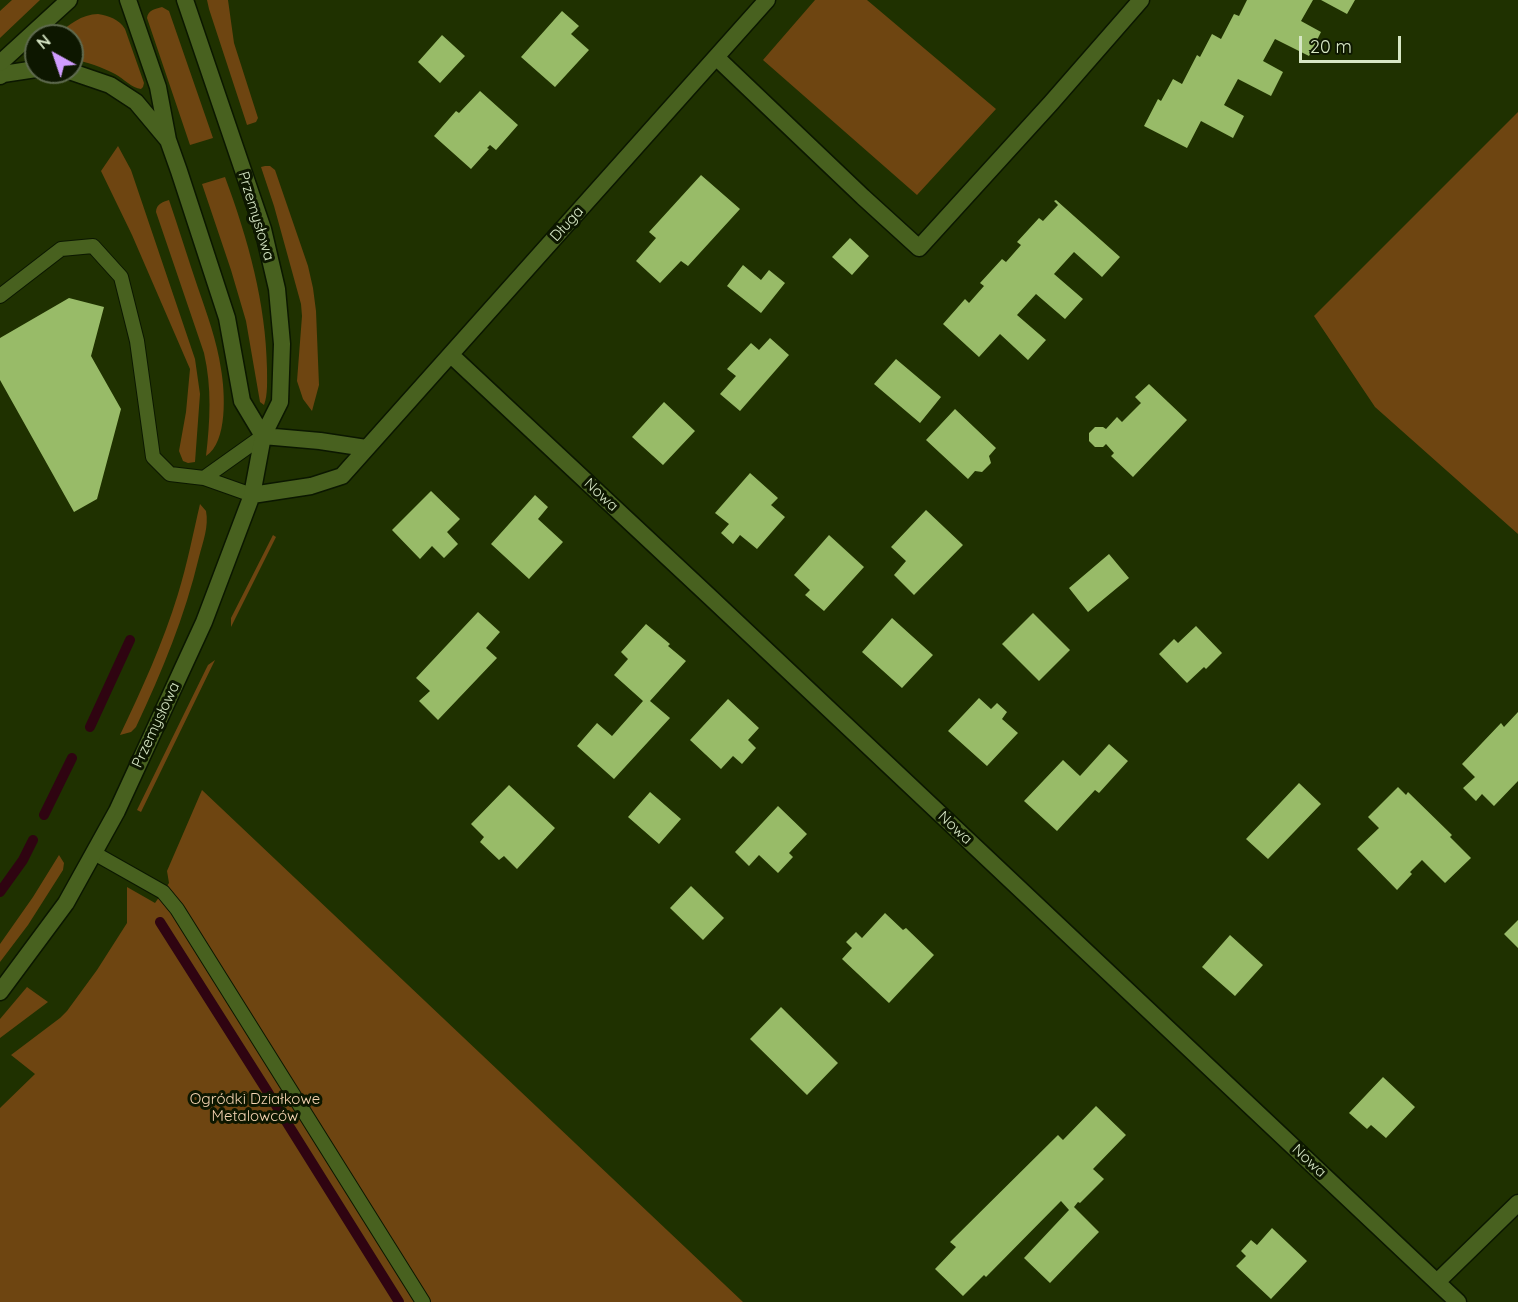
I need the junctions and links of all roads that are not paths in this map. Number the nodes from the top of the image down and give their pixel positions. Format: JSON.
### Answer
{"nodes":[{"id":1,"x":69,"y":0,"type":"edge"},
{"id":2,"x":129,"y":0,"type":"edge"},
{"id":3,"x":185,"y":0,"type":"edge"},
{"id":4,"x":767,"y":0,"type":"edge"},
{"id":5,"x":1141,"y":0,"type":"edge"},
{"id":6,"x":716,"y":57,"type":"junction"},
{"id":7,"x":0,"y":63,"type":"edge"},
{"id":8,"x":24,"y":71,"type":"edge"},
{"id":9,"x":0,"y":76,"type":"edge"},
{"id":10,"x":84,"y":76,"type":"edge"},
{"id":11,"x":168,"y":140,"type":"junction"},
{"id":12,"x":0,"y":296,"type":"edge"},
{"id":13,"x":451,"y":355,"type":"junction"},
{"id":14,"x":263,"y":436,"type":"junction"},
{"id":15,"x":366,"y":448,"type":"junction"},
{"id":16,"x":204,"y":478,"type":"junction"},
{"id":17,"x":252,"y":495,"type":"junction"},
{"id":18,"x":94,"y":853,"type":"junction"},
{"id":19,"x":0,"y":992,"type":"edge"},
{"id":20,"x":1518,"y":1203,"type":"edge"},
{"id":21,"x":1437,"y":1282,"type":"junction"},
{"id":22,"x":423,"y":1302,"type":"edge"},
{"id":23,"x":1458,"y":1302,"type":"edge"}],
"edges":[{"from":1,"to":7,"type":"street"},
{"from":2,"to":11,"type":"street"},
{"from":3,"to":14,"type":"street","name":"Przemysłowa"},
{"from":4,"to":6,"type":"street","name":"Długa"},
{"from":5,"to":6,"type":"street"},
{"from":6,"to":13,"type":"street","name":"Długa"},
{"from":8,"to":9,"type":"street"},
{"from":10,"to":11,"type":"street"},
{"from":11,"to":14,"type":"street"},
{"from":12,"to":16,"type":"lane"},
{"from":13,"to":15,"type":"street","name":"Długa"},
{"from":13,"to":21,"type":"street","name":"Nowa"},
{"from":14,"to":15,"type":"street"},
{"from":14,"to":16,"type":"lane"},
{"from":14,"to":17,"type":"street","name":"Przemysłowa"},
{"from":15,"to":17,"type":"street","name":"Długa"},
{"from":16,"to":17,"type":"lane"},
{"from":17,"to":18,"type":"street","name":"Przemysłowa"},
{"from":18,"to":19,"type":"street","name":"Przemysłowa"},
{"from":18,"to":22,"type":"lane"},
{"from":20,"to":21,"type":"street"},
{"from":21,"to":23,"type":"street","name":"Nowa"}]}
